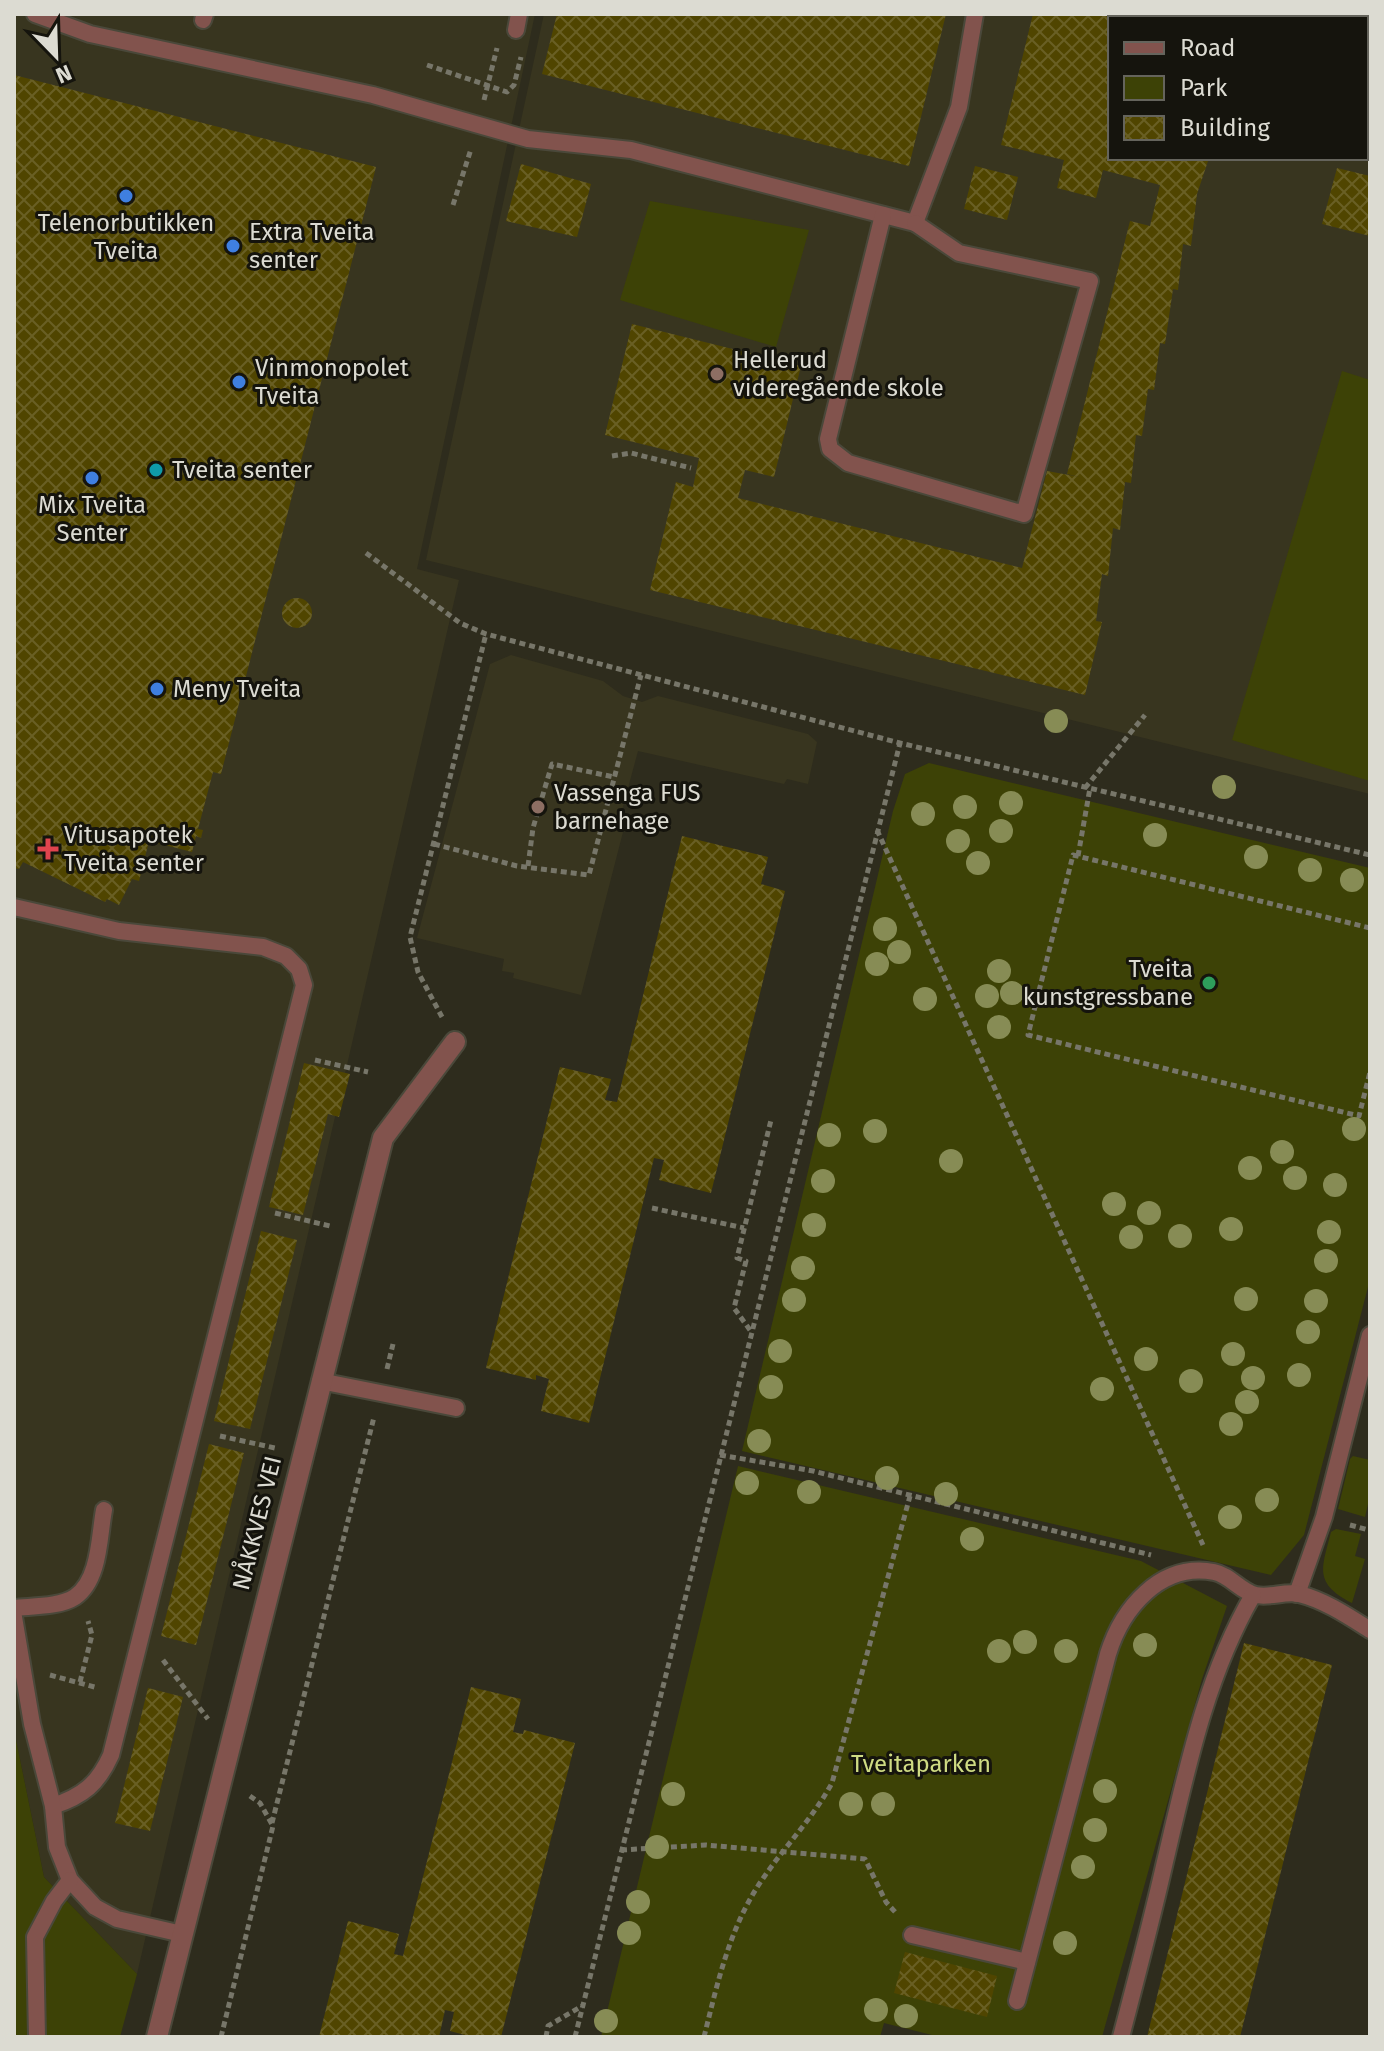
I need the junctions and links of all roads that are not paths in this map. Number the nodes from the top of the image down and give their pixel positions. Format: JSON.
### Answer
{"nodes":[{"id":1,"x":35,"y":14,"type":"edge"},
{"id":2,"x":975,"y":14,"type":"edge"},
{"id":3,"x":883,"y":215,"type":"junction"},
{"id":4,"x":915,"y":223,"type":"junction"},
{"id":5,"x":14,"y":907,"type":"edge"},
{"id":6,"x":455,"y":1042,"type":"road end"},
{"id":7,"x":1370,"y":1335,"type":"edge"},
{"id":8,"x":320,"y":1381,"type":"junction"},
{"id":9,"x":456,"y":1408,"type":"dead end"},
{"id":10,"x":104,"y":1510,"type":"dead end"},
{"id":11,"x":1297,"y":1594,"type":"junction"},
{"id":12,"x":1253,"y":1595,"type":"junction"},
{"id":13,"x":14,"y":1608,"type":"edge"},
{"id":14,"x":14,"y":1617,"type":"edge"},
{"id":15,"x":1370,"y":1630,"type":"edge"},
{"id":16,"x":53,"y":1806,"type":"junction"},
{"id":17,"x":70,"y":1880,"type":"junction"},
{"id":18,"x":182,"y":1934,"type":"junction"},
{"id":19,"x":912,"y":1935,"type":"dead end"},
{"id":20,"x":1027,"y":1962,"type":"junction"},
{"id":21,"x":1017,"y":2001,"type":"dead end"},
{"id":22,"x":37,"y":2037,"type":"edge"},
{"id":23,"x":157,"y":2037,"type":"edge"},
{"id":24,"x":1121,"y":2037,"type":"edge"}],
"edges":[{"from":1,"to":3,"type":"lane"},
{"from":2,"to":4,"type":"lane"},
{"from":3,"to":4,"type":"lane"},
{"from":3,"to":4,"type":"lane"},
{"from":5,"to":16,"type":"lane"},
{"from":6,"to":8,"type":"street","name":"NÅKKVES VEI"},
{"from":7,"to":11,"type":"lane"},
{"from":8,"to":9,"type":"lane"},
{"from":8,"to":18,"type":"street","name":"NÅKKVES VEI"},
{"from":10,"to":13,"type":"lane"},
{"from":11,"to":12,"type":"lane"},
{"from":11,"to":15,"type":"lane"},
{"from":12,"to":20,"type":"lane"},
{"from":12,"to":24,"type":"lane"},
{"from":14,"to":16,"type":"lane"},
{"from":16,"to":17,"type":"lane"},
{"from":17,"to":18,"type":"lane"},
{"from":17,"to":22,"type":"lane"},
{"from":18,"to":23,"type":"street","name":"NÅKKVES VEI"},
{"from":19,"to":20,"type":"lane"},
{"from":20,"to":21,"type":"lane"}]}
